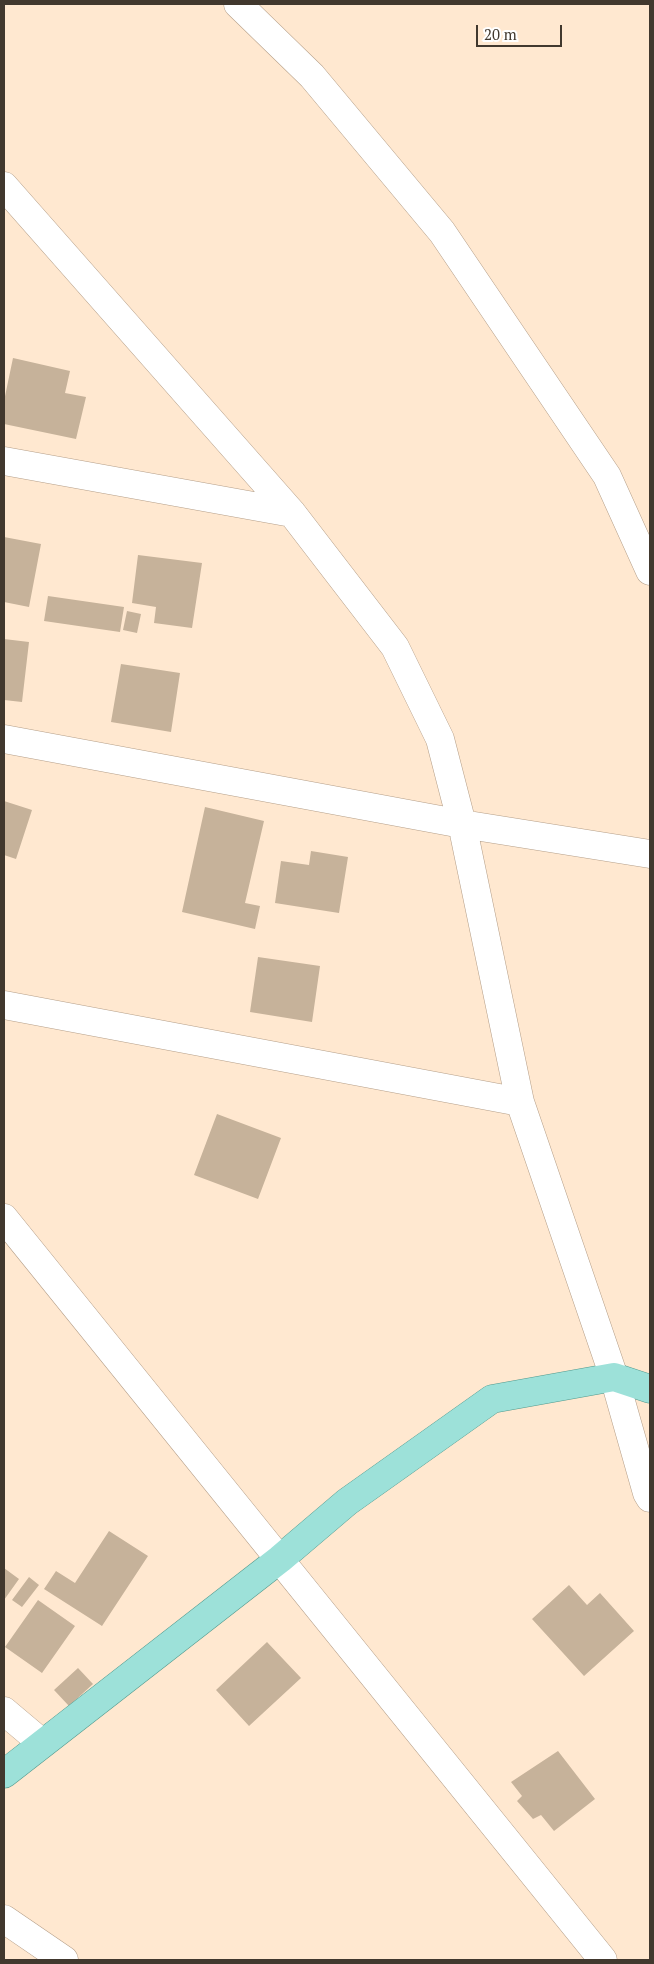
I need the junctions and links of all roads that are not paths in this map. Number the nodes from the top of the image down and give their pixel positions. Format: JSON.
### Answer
{"nodes":[{"id":1,"x":238,"y":4,"type":"edge"},
{"id":2,"x":4,"y":186,"type":"edge"},
{"id":3,"x":4,"y":461,"type":"edge"},
{"id":4,"x":292,"y":513,"type":"junction"},
{"id":5,"x":650,"y":571,"type":"edge"},
{"id":6,"x":4,"y":739,"type":"edge"},
{"id":7,"x":462,"y":824,"type":"junction"},
{"id":8,"x":650,"y":854,"type":"edge"},
{"id":9,"x":4,"y":1005,"type":"edge"},
{"id":10,"x":520,"y":1102,"type":"junction"},
{"id":11,"x":4,"y":1218,"type":"edge"},
{"id":12,"x":614,"y":1377,"type":"junction"},
{"id":13,"x":650,"y":1389,"type":"edge"},
{"id":14,"x":650,"y":1498,"type":"edge"},
{"id":15,"x":280,"y":1559,"type":"junction"},
{"id":16,"x":4,"y":1711,"type":"edge"},
{"id":17,"x":42,"y":1744,"type":"junction"},
{"id":18,"x":4,"y":1774,"type":"edge"},
{"id":19,"x":4,"y":1919,"type":"edge"},
{"id":20,"x":64,"y":1960,"type":"edge"},
{"id":21,"x":603,"y":1960,"type":"edge"}],
"edges":[{"from":1,"to":5,"type":"street"},
{"from":2,"to":4,"type":"street"},
{"from":3,"to":4,"type":"street"},
{"from":4,"to":7,"type":"street"},
{"from":6,"to":7,"type":"street"},
{"from":7,"to":8,"type":"street"},
{"from":7,"to":10,"type":"street"},
{"from":9,"to":10,"type":"street"},
{"from":10,"to":12,"type":"street"},
{"from":11,"to":15,"type":"street"},
{"from":12,"to":13,"type":"main road"},
{"from":12,"to":14,"type":"street"},
{"from":12,"to":15,"type":"main road"},
{"from":15,"to":17,"type":"main road"},
{"from":15,"to":21,"type":"street"},
{"from":16,"to":17,"type":"street"},
{"from":17,"to":18,"type":"main road"},
{"from":19,"to":20,"type":"street"}]}
